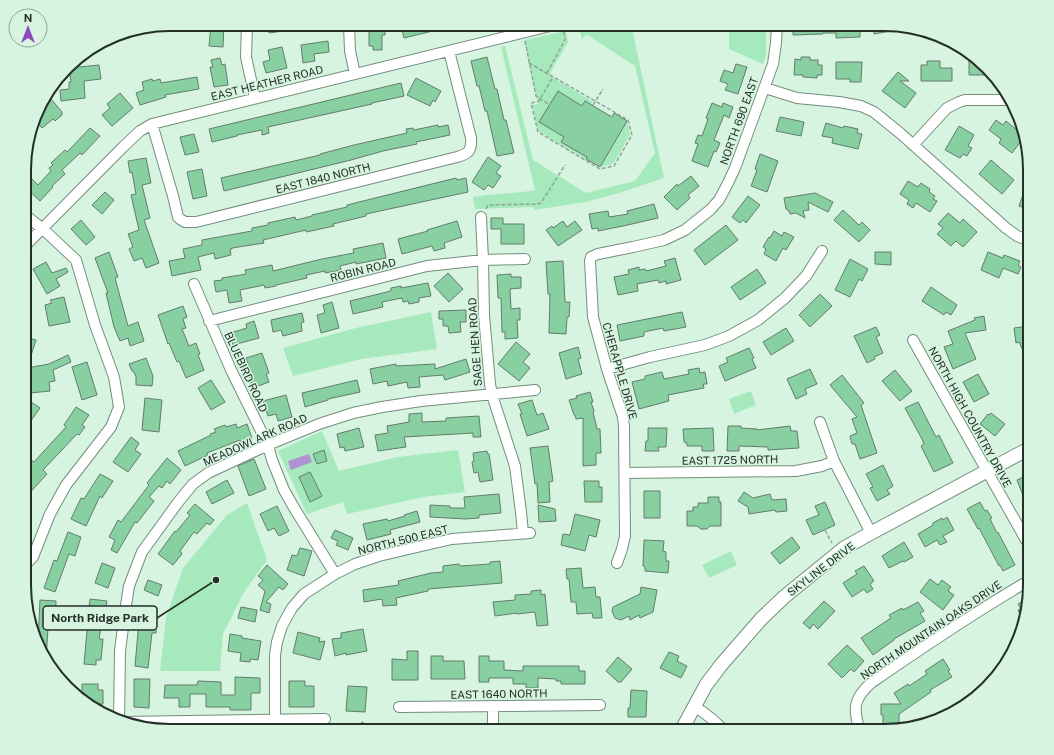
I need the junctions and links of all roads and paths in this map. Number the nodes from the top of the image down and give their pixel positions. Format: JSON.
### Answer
{"nodes":[{"id":1,"x":247,"y":31,"type":"edge"},
{"id":2,"x":350,"y":31,"type":"edge"},
{"id":3,"x":542,"y":31,"type":"edge"},
{"id":4,"x":562,"y":31,"type":"edge"},
{"id":5,"x":777,"y":31,"type":"edge"},
{"id":6,"x":524,"y":39,"type":"dead end"},
{"id":7,"x":449,"y":51,"type":"junction"},
{"id":8,"x":529,"y":63,"type":"junction"},
{"id":9,"x":547,"y":73,"type":"junction"},
{"id":10,"x":355,"y":74,"type":"junction"},
{"id":11,"x":553,"y":76,"type":"junction"},
{"id":12,"x":765,"y":88,"type":"junction"},
{"id":13,"x":603,"y":89,"type":"dead end"},
{"id":14,"x":255,"y":98,"type":"junction"},
{"id":15,"x":540,"y":99,"type":"junction"},
{"id":16,"x":1004,"y":100,"type":"edge"},
{"id":17,"x":596,"y":101,"type":"junction"},
{"id":18,"x":550,"y":105,"type":"dead end"},
{"id":19,"x":593,"y":105,"type":"dead end"},
{"id":20,"x":152,"y":124,"type":"junction"},
{"id":21,"x":913,"y":145,"type":"junction"},
{"id":22,"x":565,"y":166,"type":"dead end"},
{"id":23,"x":481,"y":217,"type":"joint"},
{"id":24,"x":31,"y":220,"type":"edge"},
{"id":25,"x":42,"y":229,"type":"junction"},
{"id":26,"x":1023,"y":238,"type":"edge"},
{"id":27,"x":31,"y":240,"type":"edge"},
{"id":28,"x":822,"y":250,"type":"dead end"},
{"id":29,"x":591,"y":257,"type":"joint"},
{"id":30,"x":525,"y":259,"type":"dead end"},
{"id":31,"x":484,"y":260,"type":"junction"},
{"id":32,"x":194,"y":284,"type":"dead end"},
{"id":33,"x":209,"y":321,"type":"junction"},
{"id":34,"x":913,"y":340,"type":"dead end"},
{"id":35,"x":607,"y":369,"type":"junction"},
{"id":36,"x":535,"y":390,"type":"dead end"},
{"id":37,"x":492,"y":394,"type":"junction"},
{"id":38,"x":820,"y":422,"type":"dead end"},
{"id":39,"x":268,"y":445,"type":"junction"},
{"id":40,"x":1023,"y":452,"type":"edge"},
{"id":41,"x":834,"y":461,"type":"junction"},
{"id":42,"x":987,"y":471,"type":"junction"},
{"id":43,"x":625,"y":473,"type":"junction"},
{"id":44,"x":825,"y":530,"type":"dead end"},
{"id":45,"x":526,"y":533,"type":"joint"},
{"id":46,"x":871,"y":533,"type":"junction"},
{"id":47,"x":1023,"y":535,"type":"edge"},
{"id":48,"x":832,"y":544,"type":"dead end"},
{"id":49,"x":31,"y":559,"type":"edge"},
{"id":50,"x":617,"y":564,"type":"dead end"},
{"id":51,"x":335,"y":574,"type":"junction"},
{"id":52,"x":1023,"y":584,"type":"edge"},
{"id":53,"x":600,"y":705,"type":"dead end"},
{"id":54,"x":493,"y":706,"type":"junction"},
{"id":55,"x":694,"y":706,"type":"junction"},
{"id":56,"x":399,"y":707,"type":"dead end"},
{"id":57,"x":120,"y":714,"type":"edge"},
{"id":58,"x":275,"y":719,"type":"junction"},
{"id":59,"x":325,"y":719,"type":"dead end"},
{"id":60,"x":146,"y":721,"type":"edge"},
{"id":61,"x":273,"y":724,"type":"edge"},
{"id":62,"x":277,"y":724,"type":"edge"},
{"id":63,"x":493,"y":724,"type":"edge"},
{"id":64,"x":685,"y":724,"type":"edge"},
{"id":65,"x":718,"y":724,"type":"edge"},
{"id":66,"x":858,"y":724,"type":"edge"}],
"edges":[{"from":1,"to":14,"type":"street"},
{"from":2,"to":10,"type":"street"},
{"from":3,"to":7,"type":"street","name":"EAST HEATHER ROAD"},
{"from":4,"to":9,"type":"path"},
{"from":5,"to":12,"type":"street","name":"NORTH 690 EAST"},
{"from":6,"to":8,"type":"path"},
{"from":7,"to":10,"type":"street","name":"EAST HEATHER ROAD"},
{"from":7,"to":20,"type":"street","name":"EAST 1840 NORTH"},
{"from":8,"to":9,"type":"path"},
{"from":8,"to":15,"type":"path"},
{"from":9,"to":11,"type":"path"},
{"from":10,"to":14,"type":"street","name":"EAST HEATHER ROAD"},
{"from":11,"to":15,"type":"path"},
{"from":11,"to":17,"type":"path"},
{"from":12,"to":21,"type":"street"},
{"from":12,"to":29,"type":"street","name":"NORTH 690 EAST"},
{"from":13,"to":17,"type":"path"},
{"from":14,"to":20,"type":"street","name":"EAST HEATHER ROAD"},
{"from":15,"to":17,"type":"path"},
{"from":15,"to":18,"type":"path"},
{"from":16,"to":21,"type":"street"},
{"from":17,"to":19,"type":"path"},
{"from":20,"to":25,"type":"street","name":"EAST HEATHER ROAD"},
{"from":21,"to":26,"type":"street"},
{"from":22,"to":23,"type":"path"},
{"from":23,"to":31,"type":"street","name":"SAGE HEN ROAD"},
{"from":24,"to":25,"type":"street"},
{"from":25,"to":27,"type":"street","name":"EAST HEATHER ROAD"},
{"from":25,"to":49,"type":"street"},
{"from":28,"to":35,"type":"street"},
{"from":29,"to":35,"type":"street","name":"CHERAPPLE DRIVE"},
{"from":30,"to":31,"type":"street","name":"ROBIN ROAD"},
{"from":31,"to":33,"type":"street","name":"ROBIN ROAD"},
{"from":31,"to":37,"type":"street","name":"SAGE HEN ROAD"},
{"from":32,"to":33,"type":"street","name":"BLUEBIRD ROAD"},
{"from":33,"to":39,"type":"street","name":"BLUEBIRD ROAD"},
{"from":34,"to":42,"type":"street","name":"NORTH HIGH COUNTRY DRIVE"},
{"from":35,"to":43,"type":"street","name":"CHERAPPLE DRIVE"},
{"from":36,"to":37,"type":"street","name":"MEADOWLARK ROAD"},
{"from":37,"to":39,"type":"street","name":"MEADOWLARK ROAD"},
{"from":37,"to":45,"type":"street","name":"SAGE HEN ROAD"},
{"from":38,"to":41,"type":"street"},
{"from":39,"to":51,"type":"street","name":"BLUEBIRD ROAD"},
{"from":39,"to":57,"type":"street","name":"MEADOWLARK ROAD"},
{"from":40,"to":42,"type":"street","name":"SKYLINE DRIVE"},
{"from":41,"to":43,"type":"street","name":"EAST 1725 NORTH"},
{"from":41,"to":46,"type":"street"},
{"from":42,"to":46,"type":"street","name":"SKYLINE DRIVE"},
{"from":42,"to":47,"type":"street","name":"NORTH HIGH COUNTRY DRIVE"},
{"from":43,"to":50,"type":"street","name":"CHERAPPLE DRIVE"},
{"from":44,"to":48,"type":"path"},
{"from":45,"to":51,"type":"street","name":"NORTH 500 EAST"},
{"from":46,"to":55,"type":"street","name":"SKYLINE DRIVE"},
{"from":51,"to":58,"type":"street","name":"NORTH 500 EAST"},
{"from":52,"to":66,"type":"street","name":"NORTH MOUNTAIN OAKS DRIVE"},
{"from":53,"to":54,"type":"street","name":"EAST 1640 NORTH"},
{"from":54,"to":56,"type":"street","name":"EAST 1640 NORTH"},
{"from":54,"to":63,"type":"street"},
{"from":55,"to":64,"type":"street","name":"SKYLINE DRIVE"},
{"from":55,"to":65,"type":"street"},
{"from":58,"to":59,"type":"street"},
{"from":58,"to":60,"type":"street"},
{"from":58,"to":61,"type":"street","name":"NORTH 500 EAST"},
{"from":58,"to":62,"type":"street","name":"NORTH 500 EAST"}]}
